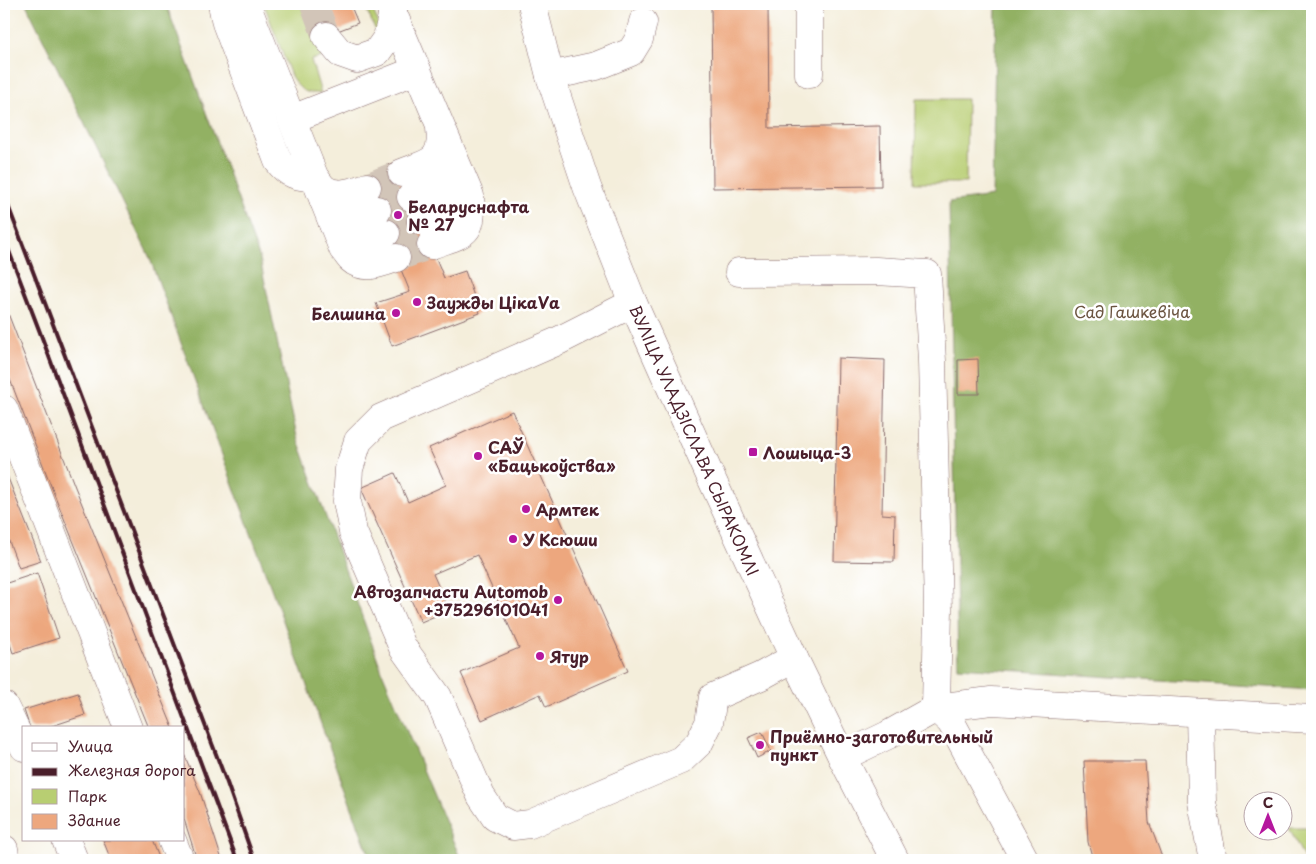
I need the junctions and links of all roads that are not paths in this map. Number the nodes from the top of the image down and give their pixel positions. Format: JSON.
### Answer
{"nodes":[{"id":1,"x":222,"y":4,"type":"edge"},
{"id":2,"x":246,"y":4,"type":"edge"},
{"id":3,"x":532,"y":4,"type":"edge"},
{"id":4,"x":809,"y":4,"type":"edge"},
{"id":5,"x":391,"y":8,"type":"edge"},
{"id":6,"x":643,"y":22,"type":"dead end"},
{"id":7,"x":326,"y":36,"type":"tunnel mouth"},
{"id":8,"x":417,"y":70,"type":"junction"},
{"id":9,"x":809,"y":74,"type":"dead end"},
{"id":10,"x":550,"y":76,"type":"junction"},
{"id":11,"x":292,"y":119,"type":"junction"},
{"id":12,"x":444,"y":135,"type":"junction"},
{"id":13,"x":324,"y":201,"type":"junction"},
{"id":14,"x":396,"y":258,"type":"tunnel mouth"},
{"id":15,"x":738,"y":272,"type":"dead end"},
{"id":16,"x":633,"y":303,"type":"junction"},
{"id":17,"x":4,"y":409,"type":"edge"},
{"id":18,"x":794,"y":658,"type":"junction"},
{"id":19,"x":4,"y":706,"type":"edge"},
{"id":20,"x":936,"y":708,"type":"junction"},
{"id":21,"x":1200,"y":713,"type":"junction"},
{"id":22,"x":1312,"y":719,"type":"edge"},
{"id":23,"x":127,"y":726,"type":"edge"},
{"id":24,"x":22,"y":743,"type":"edge"},
{"id":25,"x":842,"y":757,"type":"junction"},
{"id":26,"x":67,"y":842,"type":"edge"},
{"id":27,"x":173,"y":842,"type":"edge"},
{"id":28,"x":4,"y":849,"type":"edge"},
{"id":29,"x":6,"y":860,"type":"edge"},
{"id":30,"x":74,"y":860,"type":"edge"},
{"id":31,"x":180,"y":860,"type":"edge"},
{"id":32,"x":896,"y":860,"type":"edge"},
{"id":33,"x":1024,"y":860,"type":"edge"},
{"id":34,"x":1213,"y":860,"type":"edge"}],
"edges":[{"from":1,"to":13,"type":"street"},
{"from":2,"to":11,"type":"street"},
{"from":3,"to":10,"type":"street","name":"ВУЛІЦА УЛАДЗІСЛАВА СЫРАКОМЛІ"},
{"from":4,"to":9,"type":"street"},
{"from":5,"to":7,"type":"street"},
{"from":5,"to":8,"type":"street"},
{"from":6,"to":10,"type":"street"},
{"from":8,"to":11,"type":"street"},
{"from":8,"to":12,"type":"street"},
{"from":10,"to":16,"type":"street","name":"ВУЛІЦА УЛАДЗІСЛАВА СЫРАКОМЛІ"},
{"from":11,"to":13,"type":"street"},
{"from":12,"to":12,"type":"street"},
{"from":13,"to":13,"type":"street"},
{"from":13,"to":14,"type":"street"},
{"from":15,"to":20,"type":"street"},
{"from":16,"to":18,"type":"street","name":"ВУЛІЦА УЛАДЗІСЛАВА СЫРАКОМЛІ"},
{"from":16,"to":18,"type":"street"},
{"from":17,"to":23,"type":"street"},
{"from":18,"to":25,"type":"street","name":"ВУЛІЦА УЛАДЗІСЛАВА СЫРАКОМЛІ"},
{"from":19,"to":24,"type":"street"},
{"from":20,"to":21,"type":"street"},
{"from":20,"to":25,"type":"street"},
{"from":20,"to":33,"type":"street"},
{"from":21,"to":22,"type":"street"},
{"from":21,"to":34,"type":"street"},
{"from":25,"to":32,"type":"street","name":"ВУЛІЦА УЛАДЗІСЛАВА СЫРАКОМЛІ"},
{"from":26,"to":30,"type":"street"},
{"from":27,"to":31,"type":"street"},
{"from":28,"to":29,"type":"street"}]}
